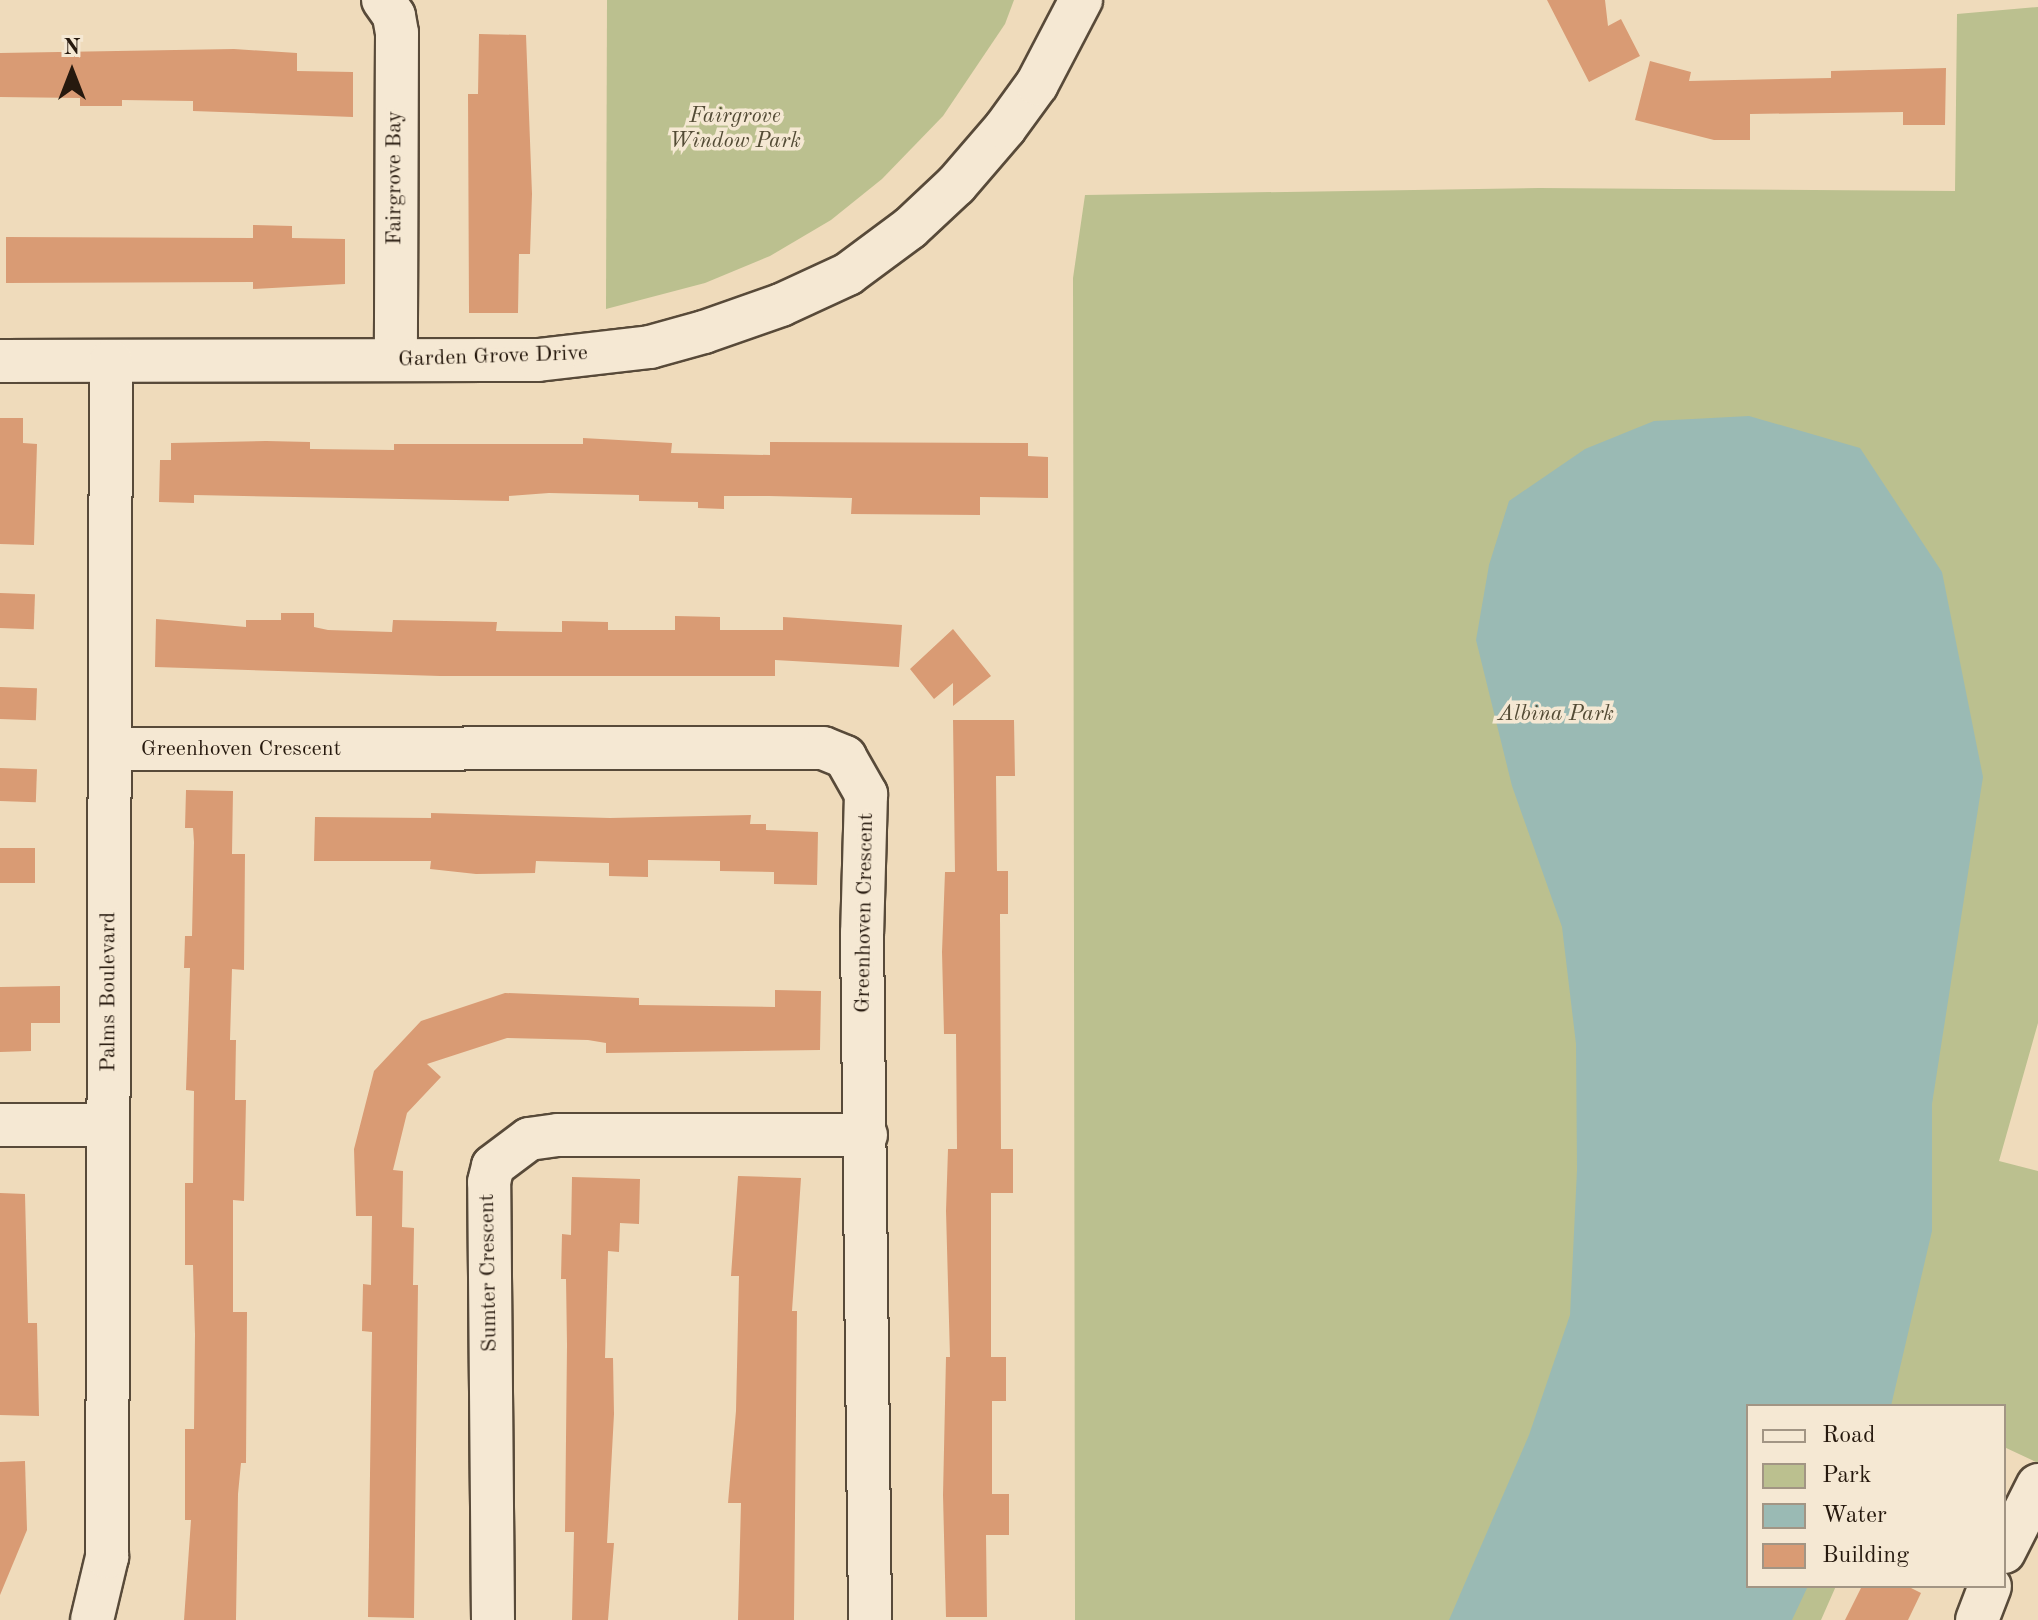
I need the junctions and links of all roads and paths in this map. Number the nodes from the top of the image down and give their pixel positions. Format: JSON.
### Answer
{"nodes":[{"id":1,"x":383,"y":0,"type":"edge"},
{"id":2,"x":1081,"y":0,"type":"edge"},
{"id":3,"x":396,"y":360,"type":"junction"},
{"id":4,"x":0,"y":361,"type":"edge"},
{"id":5,"x":111,"y":361,"type":"junction"},
{"id":6,"x":110,"y":749,"type":"junction"},
{"id":7,"x":0,"y":1125,"type":"edge"},
{"id":8,"x":108,"y":1125,"type":"junction"},
{"id":9,"x":866,"y":1135,"type":"junction"},
{"id":10,"x":2038,"y":1485,"type":"edge"},
{"id":11,"x":2006,"y":1548,"type":"edge"},
{"id":12,"x":1989,"y":1588,"type":"edge"},
{"id":13,"x":92,"y":1620,"type":"edge"},
{"id":14,"x":493,"y":1620,"type":"edge"},
{"id":15,"x":870,"y":1620,"type":"edge"},
{"id":16,"x":1977,"y":1620,"type":"edge"}],
"edges":[{"from":1,"to":3,"type":"street","name":"Fairgrove Bay"},
{"from":2,"to":3,"type":"street","name":"Garden Grove Drive"},
{"from":3,"to":5,"type":"street","name":"Garden Grove Drive"},
{"from":4,"to":5,"type":"street","name":"Garden Grove Drive"},
{"from":5,"to":6,"type":"street","name":"Palms Boulevard"},
{"from":6,"to":8,"type":"street","name":"Palms Boulevard"},
{"from":6,"to":9,"type":"street","name":"Greenhoven Crescent"},
{"from":7,"to":8,"type":"street"},
{"from":8,"to":13,"type":"street","name":"Palms Boulevard"},
{"from":9,"to":14,"type":"street","name":"Sumter Crescent"},
{"from":9,"to":15,"type":"street","name":"Greenhoven Crescent"},
{"from":10,"to":11,"type":"street"},
{"from":12,"to":16,"type":"street"}]}
